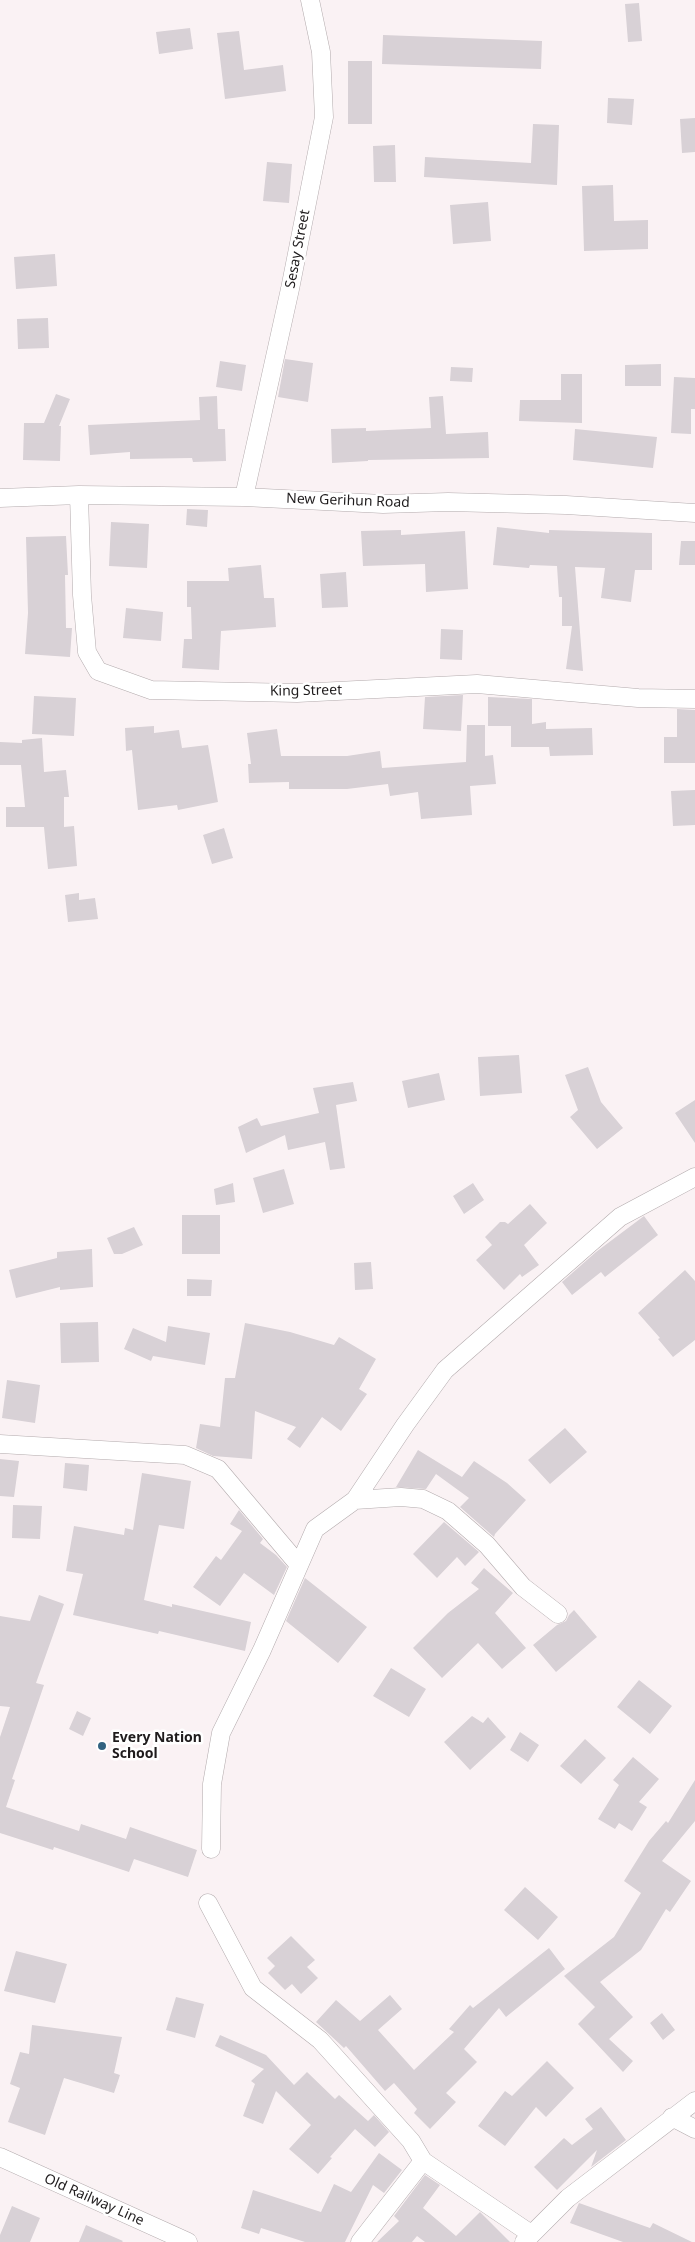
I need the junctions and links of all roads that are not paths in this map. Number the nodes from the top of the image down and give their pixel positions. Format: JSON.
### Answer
{"nodes":[{"id":1,"x":310,"y":0,"type":"edge"},
{"id":2,"x":80,"y":495,"type":"junction"},
{"id":3,"x":244,"y":497,"type":"junction"},
{"id":4,"x":0,"y":498,"type":"edge"},
{"id":5,"x":695,"y":512,"type":"edge"},
{"id":6,"x":695,"y":700,"type":"edge"},
{"id":7,"x":695,"y":1177,"type":"edge"},
{"id":8,"x":0,"y":1444,"type":"edge"},
{"id":9,"x":355,"y":1500,"type":"junction"},
{"id":10,"x":299,"y":1564,"type":"junction"},
{"id":11,"x":558,"y":1614,"type":"dead end"},
{"id":12,"x":211,"y":1849,"type":"dead end"},
{"id":13,"x":208,"y":1903,"type":"dead end"},
{"id":14,"x":695,"y":2101,"type":"edge"},
{"id":15,"x":672,"y":2117,"type":"junction"},
{"id":16,"x":695,"y":2129,"type":"edge"},
{"id":17,"x":0,"y":2157,"type":"edge"},
{"id":18,"x":423,"y":2161,"type":"junction"},
{"id":19,"x":527,"y":2238,"type":"edge"},
{"id":20,"x":188,"y":2242,"type":"edge"},
{"id":21,"x":360,"y":2242,"type":"edge"}],
"edges":[{"from":1,"to":3,"type":"street","name":"Sesay Street"},
{"from":2,"to":3,"type":"street","name":"New Gerihun Road"},
{"from":2,"to":4,"type":"street","name":"New Gerihun Road"},
{"from":2,"to":6,"type":"street","name":"King Street"},
{"from":3,"to":5,"type":"street","name":"New Gerihun Road"},
{"from":7,"to":9,"type":"street"},
{"from":8,"to":10,"type":"street"},
{"from":9,"to":10,"type":"street"},
{"from":9,"to":11,"type":"street"},
{"from":10,"to":12,"type":"street"},
{"from":13,"to":18,"type":"street"},
{"from":14,"to":15,"type":"street"},
{"from":15,"to":16,"type":"street"},
{"from":15,"to":19,"type":"street"},
{"from":17,"to":20,"type":"street","name":"Old Railway Line"},
{"from":18,"to":19,"type":"street"},
{"from":18,"to":21,"type":"street"}]}
